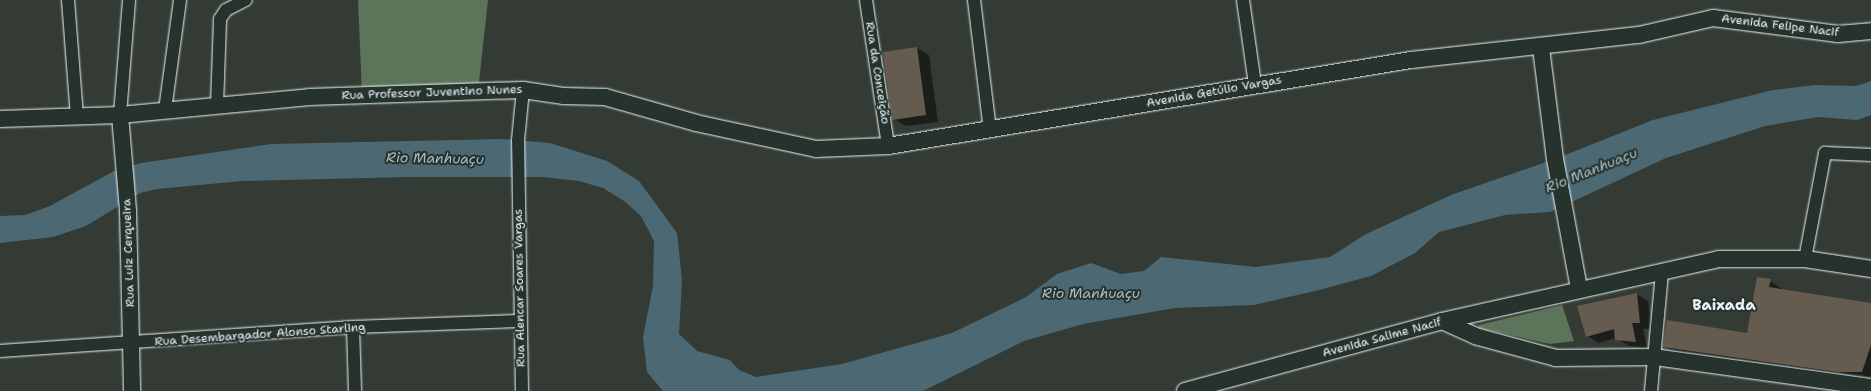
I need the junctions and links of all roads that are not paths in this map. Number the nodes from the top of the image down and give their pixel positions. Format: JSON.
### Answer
{"nodes":[{"id":1,"x":68,"y":0,"type":"edge"},
{"id":2,"x":129,"y":0,"type":"edge"},
{"id":3,"x":180,"y":0,"type":"edge"},
{"id":4,"x":246,"y":0,"type":"edge"},
{"id":5,"x":866,"y":0,"type":"edge"},
{"id":6,"x":974,"y":0,"type":"edge"},
{"id":7,"x":1243,"y":0,"type":"edge"},
{"id":8,"x":1871,"y":32,"type":"edge"},
{"id":9,"x":1541,"y":48,"type":"junction"},
{"id":10,"x":1255,"y":84,"type":"junction"},
{"id":11,"x":524,"y":90,"type":"junction"},
{"id":12,"x":217,"y":106,"type":"junction"},
{"id":13,"x":165,"y":110,"type":"junction"},
{"id":14,"x":120,"y":114,"type":"junction"},
{"id":15,"x":77,"y":117,"type":"junction"},
{"id":16,"x":0,"y":119,"type":"edge"},
{"id":17,"x":990,"y":130,"type":"junction"},
{"id":18,"x":888,"y":146,"type":"junction"},
{"id":19,"x":1871,"y":155,"type":"edge"},
{"id":20,"x":1805,"y":259,"type":"junction"},
{"id":21,"x":1871,"y":269,"type":"edge"},
{"id":22,"x":1662,"y":272,"type":"junction"},
{"id":23,"x":1579,"y":289,"type":"junction"},
{"id":24,"x":520,"y":321,"type":"junction"},
{"id":25,"x":1442,"y":322,"type":"junction"},
{"id":26,"x":353,"y":327,"type":"junction"},
{"id":27,"x":132,"y":344,"type":"junction"},
{"id":28,"x":0,"y":351,"type":"edge"},
{"id":29,"x":1654,"y":357,"type":"junction"},
{"id":30,"x":1871,"y":387,"type":"edge"},
{"id":31,"x":132,"y":391,"type":"edge"},
{"id":32,"x":355,"y":391,"type":"edge"},
{"id":33,"x":522,"y":391,"type":"edge"},
{"id":34,"x":1185,"y":391,"type":"edge"},
{"id":35,"x":1651,"y":391,"type":"edge"}],
"edges":[{"from":1,"to":15,"type":"street"},
{"from":2,"to":14,"type":"street"},
{"from":3,"to":13,"type":"street"},
{"from":4,"to":12,"type":"street"},
{"from":5,"to":18,"type":"street","name":"Rua da Conceição"},
{"from":6,"to":17,"type":"street"},
{"from":7,"to":10,"type":"street"},
{"from":8,"to":9,"type":"street","name":"Avenida Felipe Nacif"},
{"from":9,"to":10,"type":"street","name":"Avenida Getúlio Vargas"},
{"from":9,"to":23,"type":"street"},
{"from":10,"to":17,"type":"street","name":"Avenida Getúlio Vargas"},
{"from":11,"to":12,"type":"street","name":"Rua Professor Juventino Nunes"},
{"from":11,"to":18,"type":"street","name":"Rua Professor Juventino Nunes"},
{"from":11,"to":24,"type":"street","name":"Rua Alencar Soares Vargas"},
{"from":12,"to":13,"type":"street","name":"Rua Professor Juventino Nunes"},
{"from":13,"to":14,"type":"street","name":"Rua Professor Juventino Nunes"},
{"from":14,"to":15,"type":"street","name":"Rua Professor Juventino Nunes"},
{"from":14,"to":27,"type":"street","name":"Rua Luiz Cerqueira"},
{"from":15,"to":16,"type":"street","name":"Rua Professor Juventino Nunes"},
{"from":17,"to":18,"type":"street","name":"Avenida Getúlio Vargas"},
{"from":19,"to":20,"type":"street"},
{"from":20,"to":21,"type":"street"},
{"from":20,"to":22,"type":"street"},
{"from":22,"to":23,"type":"street","name":"Avenida Salime Nacif"},
{"from":22,"to":29,"type":"street"},
{"from":23,"to":25,"type":"street","name":"Avenida Salime Nacif"},
{"from":24,"to":26,"type":"street","name":"Rua Desembargador Alonso Starling"},
{"from":24,"to":33,"type":"street","name":"Rua Alencar Soares Vargas"},
{"from":25,"to":29,"type":"street"},
{"from":25,"to":34,"type":"street","name":"Avenida Salime Nacif"},
{"from":26,"to":27,"type":"street","name":"Rua Desembargador Alonso Starling"},
{"from":26,"to":32,"type":"street"},
{"from":27,"to":28,"type":"street","name":"Rua Desembargador Alonso Starling"},
{"from":27,"to":31,"type":"street","name":"Rua Luiz Cerqueira"},
{"from":29,"to":30,"type":"street"},
{"from":29,"to":35,"type":"street"}]}
